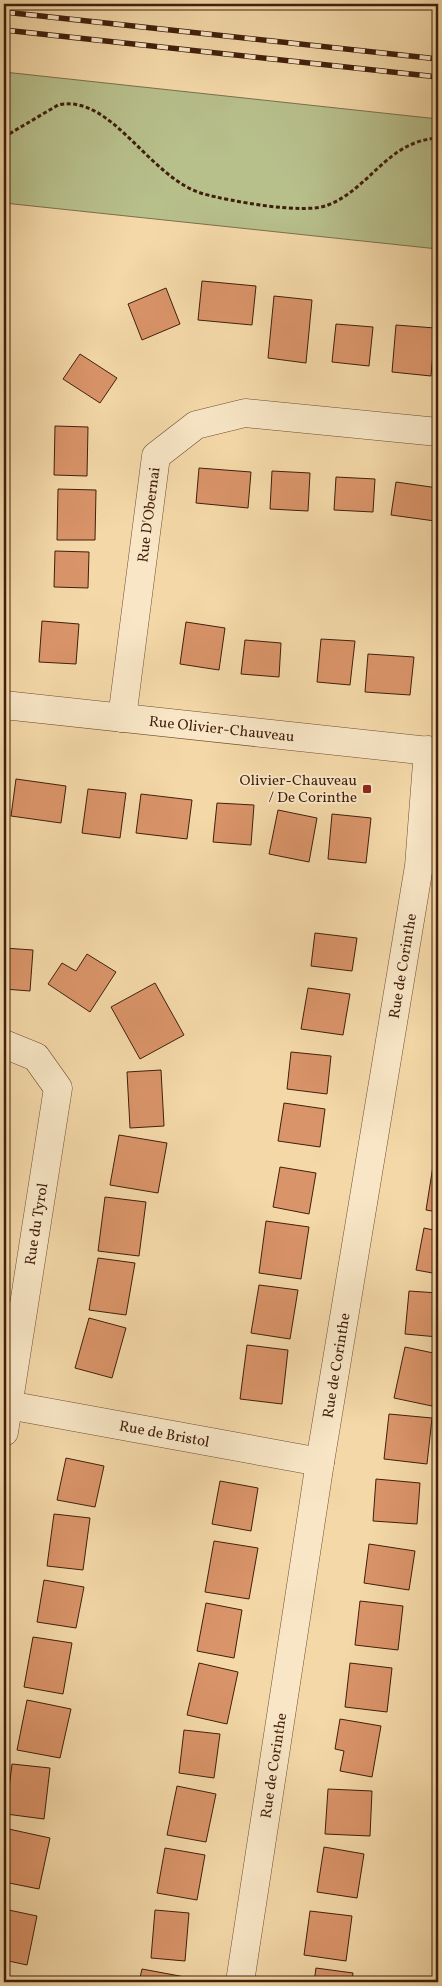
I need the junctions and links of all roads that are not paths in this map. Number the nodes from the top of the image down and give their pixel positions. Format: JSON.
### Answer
{"nodes":[{"id":1,"x":438,"y":432,"type":"edge"},
{"id":2,"x":4,"y":706,"type":"edge"},
{"id":3,"x":122,"y":718,"type":"junction"},
{"id":4,"x":433,"y":751,"type":"edge"},
{"id":5,"x":4,"y":1044,"type":"edge"},
{"id":6,"x":8,"y":1405,"type":"junction"},
{"id":7,"x":4,"y":1432,"type":"edge"},
{"id":8,"x":320,"y":1462,"type":"junction"},
{"id":9,"x":240,"y":1982,"type":"edge"}],
"edges":[{"from":1,"to":3,"type":"street","name":"Rue D'Obernai"},
{"from":2,"to":3,"type":"street","name":"Rue Olivier-Chauveau"},
{"from":3,"to":4,"type":"street","name":"Rue Olivier-Chauveau"},
{"from":4,"to":8,"type":"street","name":"Rue de Corinthe"},
{"from":5,"to":6,"type":"street","name":"Rue du Tyrol"},
{"from":6,"to":7,"type":"street","name":"Rue du Tyrol"},
{"from":6,"to":8,"type":"street","name":"Rue de Bristol"},
{"from":8,"to":9,"type":"street","name":"Rue de Corinthe"}]}
